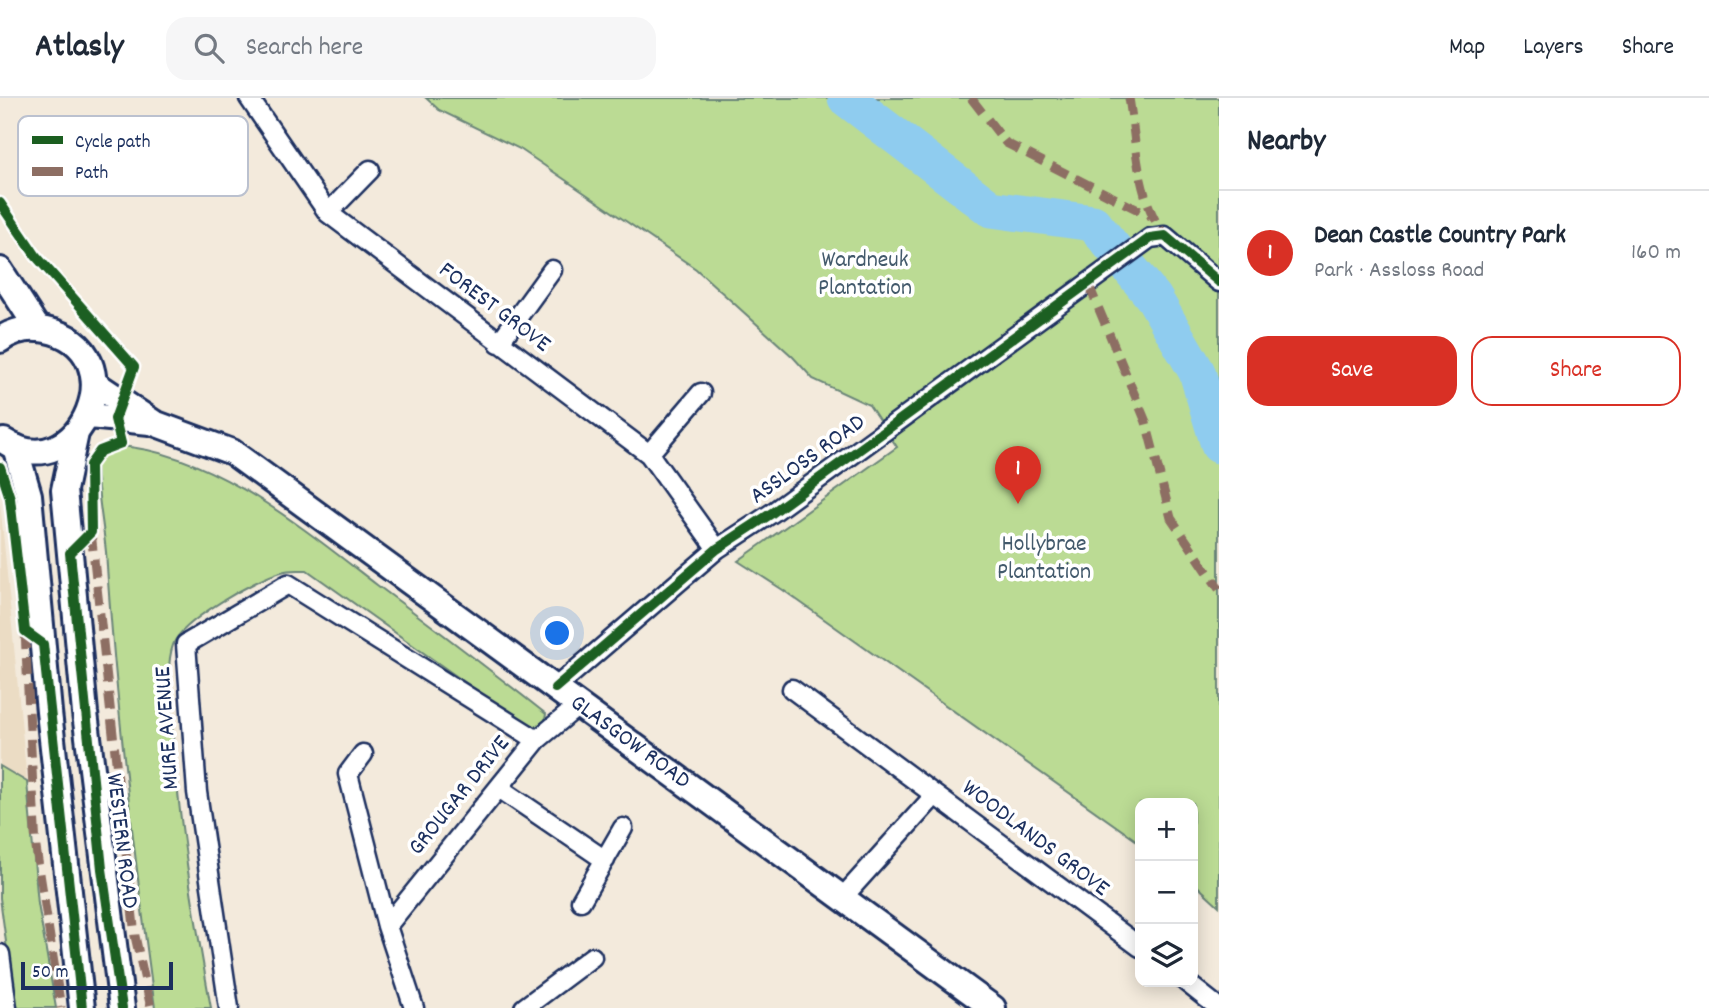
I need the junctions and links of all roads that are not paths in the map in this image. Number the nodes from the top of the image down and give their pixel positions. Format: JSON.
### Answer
{"nodes":[{"id":1,"x":249,"y":98,"type":"edge"},
{"id":2,"x":370,"y":170,"type":"dead end"},
{"id":3,"x":328,"y":213,"type":"junction"},
{"id":4,"x":0,"y":270,"type":"edge"},
{"id":5,"x":552,"y":270,"type":"dead end"},
{"id":6,"x":1219,"y":282,"type":"edge"},
{"id":7,"x":38,"y":329,"type":"junction"},
{"id":8,"x":0,"y":340,"type":"edge"},
{"id":9,"x":499,"y":343,"type":"junction"},
{"id":10,"x":94,"y":383,"type":"junction"},
{"id":11,"x":701,"y":393,"type":"dead end"},
{"id":12,"x":154,"y":423,"type":"junction"},
{"id":13,"x":82,"y":425,"type":"junction"},
{"id":14,"x":7,"y":443,"type":"edge"},
{"id":15,"x":649,"y":454,"type":"junction"},
{"id":16,"x":717,"y":549,"type":"junction"},
{"id":17,"x":555,"y":688,"type":"junction"},
{"id":18,"x":792,"y":689,"type":"dead end"},
{"id":19,"x":579,"y":705,"type":"junction"},
{"id":20,"x":537,"y":740,"type":"junction"},
{"id":21,"x":363,"y":754,"type":"dead end"},
{"id":22,"x":499,"y":788,"type":"junction"},
{"id":23,"x":935,"y":795,"type":"junction"},
{"id":24,"x":623,"y":828,"type":"dead end"},
{"id":25,"x":605,"y":860,"type":"junction"},
{"id":26,"x":843,"y":897,"type":"junction"},
{"id":27,"x":581,"y":901,"type":"dead end"},
{"id":28,"x":387,"y":926,"type":"junction"},
{"id":29,"x":1135,"y":943,"type":"edge"},
{"id":30,"x":0,"y":954,"type":"edge"},
{"id":31,"x":592,"y":957,"type":"dead end"},
{"id":32,"x":1192,"y":987,"type":"edge"},
{"id":33,"x":8,"y":1008,"type":"edge"},
{"id":34,"x":82,"y":1008,"type":"edge"},
{"id":35,"x":122,"y":1008,"type":"edge"},
{"id":36,"x":229,"y":1008,"type":"edge"},
{"id":37,"x":414,"y":1008,"type":"edge"},
{"id":38,"x":524,"y":1008,"type":"edge"},
{"id":39,"x":993,"y":1008,"type":"edge"},
{"id":40,"x":1219,"y":1008,"type":"edge"}],
"edges":[{"from":1,"to":3,"type":"street","name":"FOREST GROVE"},
{"from":2,"to":3,"type":"street"},
{"from":3,"to":9,"type":"street","name":"FOREST GROVE"},
{"from":4,"to":7,"type":"main road"},
{"from":5,"to":9,"type":"street"},
{"from":6,"to":16,"type":"street","name":"ASSLOSS ROAD"},
{"from":7,"to":8,"type":"main road"},
{"from":7,"to":10,"type":"main road"},
{"from":9,"to":15,"type":"street","name":"FOREST GROVE"},
{"from":10,"to":12,"type":"main road","name":"GLASGOW ROAD"},
{"from":10,"to":13,"type":"main road","name":"WESTERN ROAD"},
{"from":11,"to":15,"type":"street"},
{"from":12,"to":13,"type":"main road","name":"GLASGOW ROAD"},
{"from":12,"to":17,"type":"main road","name":"GLASGOW ROAD"},
{"from":13,"to":14,"type":"main road"},
{"from":13,"to":35,"type":"main road","name":"WESTERN ROAD"},
{"from":14,"to":34,"type":"main road"},
{"from":15,"to":16,"type":"street","name":"FOREST GROVE"},
{"from":16,"to":17,"type":"street","name":"ASSLOSS ROAD"},
{"from":17,"to":19,"type":"main road","name":"GLASGOW ROAD"},
{"from":18,"to":23,"type":"street","name":"WOODLANDS GROVE"},
{"from":19,"to":20,"type":"street","name":"GROUGAR DRIVE"},
{"from":19,"to":26,"type":"main road","name":"GLASGOW ROAD"},
{"from":20,"to":22,"type":"street","name":"GROUGAR DRIVE"},
{"from":20,"to":36,"type":"street","name":"MURE AVENUE"},
{"from":21,"to":28,"type":"street","name":"GROUGAR DRIVE"},
{"from":22,"to":25,"type":"street"},
{"from":22,"to":28,"type":"street","name":"GROUGAR DRIVE"},
{"from":23,"to":26,"type":"street","name":"WOODLANDS GROVE"},
{"from":23,"to":29,"type":"street","name":"WOODLANDS GROVE"},
{"from":24,"to":25,"type":"street"},
{"from":25,"to":27,"type":"street"},
{"from":26,"to":39,"type":"main road","name":"GLASGOW ROAD"},
{"from":28,"to":37,"type":"street","name":"GROUGAR DRIVE"},
{"from":30,"to":33,"type":"street"},
{"from":31,"to":38,"type":"street"},
{"from":32,"to":40,"type":"street"}]}
